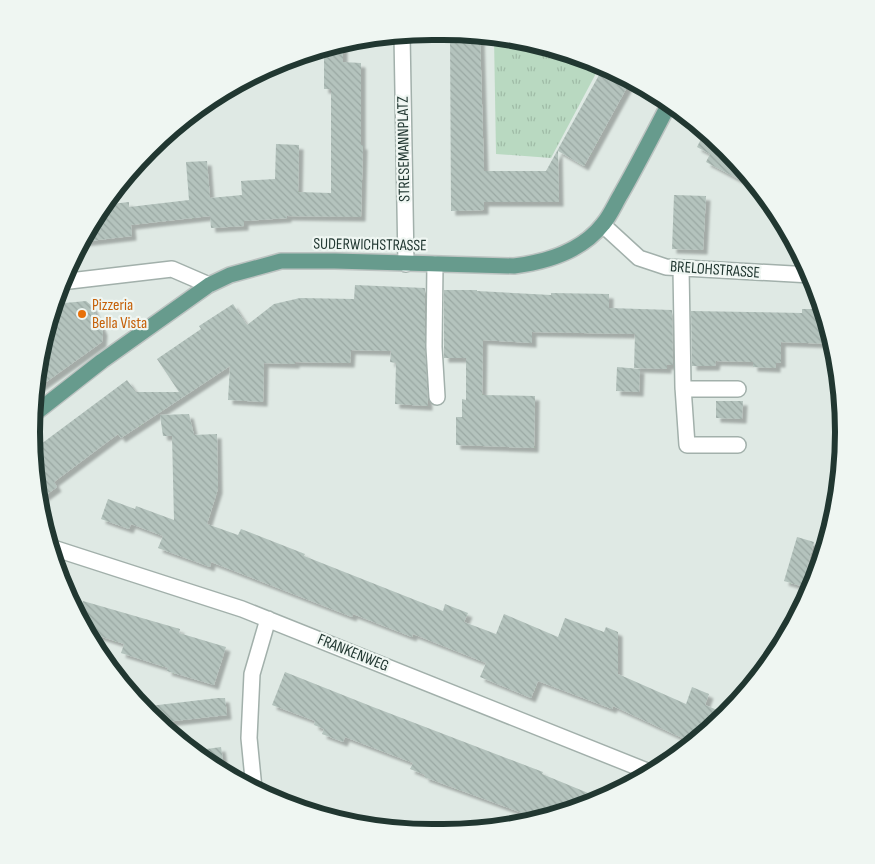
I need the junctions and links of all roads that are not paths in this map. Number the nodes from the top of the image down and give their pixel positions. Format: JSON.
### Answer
{"nodes":[{"id":1,"x":402,"y":41,"type":"edge"},
{"id":2,"x":666,"y":110,"type":"edge"},
{"id":3,"x":603,"y":225,"type":"junction"},
{"id":4,"x":406,"y":264,"type":"junction"},
{"id":5,"x":435,"y":264,"type":"junction"},
{"id":6,"x":681,"y":268,"type":"junction"},
{"id":7,"x":802,"y":275,"type":"edge"},
{"id":8,"x":70,"y":281,"type":"edge"},
{"id":9,"x":209,"y":285,"type":"junction"},
{"id":10,"x":683,"y":389,"type":"junction"},
{"id":11,"x":738,"y":389,"type":"dead end"},
{"id":12,"x":437,"y":397,"type":"dead end"},
{"id":13,"x":41,"y":409,"type":"edge"},
{"id":14,"x":738,"y":445,"type":"dead end"},
{"id":15,"x":58,"y":550,"type":"edge"},
{"id":16,"x":268,"y":619,"type":"junction"},
{"id":17,"x":642,"y":769,"type":"edge"},
{"id":18,"x":253,"y":781,"type":"edge"}],
"edges":[{"from":1,"to":4,"type":"street","name":"STRESEMANNPLATZ"},
{"from":2,"to":3,"type":"main road","name":"SUDERWICHSTRASSE"},
{"from":3,"to":5,"type":"main road","name":"SUDERWICHSTRASSE"},
{"from":3,"to":6,"type":"street","name":"BRELOHSTRASSE"},
{"from":4,"to":5,"type":"main road","name":"SUDERWICHSTRASSE"},
{"from":4,"to":9,"type":"main road","name":"SUDERWICHSTRASSE"},
{"from":5,"to":12,"type":"street"},
{"from":6,"to":7,"type":"street","name":"BRELOHSTRASSE"},
{"from":6,"to":10,"type":"street"},
{"from":8,"to":9,"type":"street"},
{"from":9,"to":13,"type":"main road","name":"SUDERWICHSTRASSE"},
{"from":10,"to":11,"type":"street"},
{"from":10,"to":14,"type":"street"},
{"from":15,"to":16,"type":"street","name":"FRANKENWEG"},
{"from":16,"to":17,"type":"street","name":"FRANKENWEG"},
{"from":16,"to":18,"type":"street"}]}
